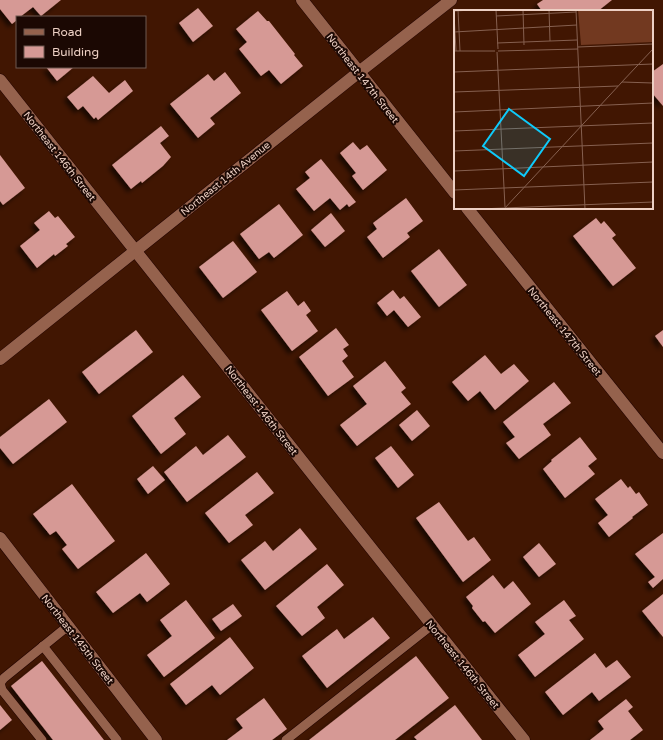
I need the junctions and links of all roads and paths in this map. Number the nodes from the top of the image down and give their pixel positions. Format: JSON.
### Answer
{"nodes":[{"id":1,"x":302,"y":0,"type":"edge"},
{"id":2,"x":451,"y":0,"type":"edge"},
{"id":3,"x":359,"y":72,"type":"junction"},
{"id":4,"x":0,"y":80,"type":"edge"},
{"id":5,"x":454,"y":192,"type":"edge"},
{"id":6,"x":468,"y":209,"type":"edge"},
{"id":7,"x":135,"y":250,"type":"junction"},
{"id":8,"x":0,"y":359,"type":"edge"},
{"id":9,"x":663,"y":453,"type":"edge"},
{"id":10,"x":0,"y":538,"type":"edge"},
{"id":11,"x":432,"y":625,"type":"junction"},
{"id":12,"x":68,"y":626,"type":"junction"},
{"id":13,"x":43,"y":646,"type":"junction"},
{"id":14,"x":42,"y":740,"type":"edge"},
{"id":15,"x":117,"y":740,"type":"edge"},
{"id":16,"x":156,"y":740,"type":"edge"},
{"id":17,"x":286,"y":740,"type":"edge"},
{"id":18,"x":524,"y":740,"type":"edge"}],
"edges":[{"from":1,"to":3,"type":"street","name":"Northeast 147th Street"},
{"from":2,"to":3,"type":"street","name":"Northeast 14th Avenue"},
{"from":3,"to":5,"type":"street","name":"Northeast 147th Street"},
{"from":3,"to":7,"type":"street","name":"Northeast 14th Avenue"},
{"from":4,"to":7,"type":"street","name":"Northeast 146th Street"},
{"from":6,"to":9,"type":"street","name":"Northeast 147th Street"},
{"from":7,"to":8,"type":"street","name":"Northeast 14th Avenue"},
{"from":7,"to":11,"type":"street","name":"Northeast 146th Street"},
{"from":10,"to":12,"type":"street","name":"Northeast 145th Street"},
{"from":11,"to":17,"type":"lane"},
{"from":11,"to":18,"type":"street","name":"Northeast 146th Street"},
{"from":12,"to":13,"type":"lane"},
{"from":12,"to":16,"type":"street","name":"Northeast 145th Street"},
{"from":13,"to":14,"type":"lane"},
{"from":13,"to":15,"type":"lane"}]}
